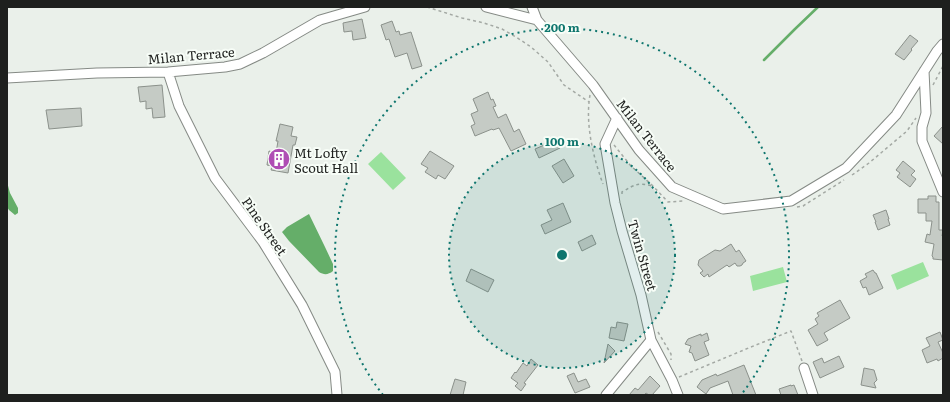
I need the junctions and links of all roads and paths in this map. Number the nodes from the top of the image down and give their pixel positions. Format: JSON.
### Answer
{"nodes":[{"id":1,"x":365,"y":7,"type":"edge"},
{"id":2,"x":427,"y":7,"type":"edge"},
{"id":3,"x":486,"y":7,"type":"edge"},
{"id":4,"x":532,"y":7,"type":"edge"},
{"id":5,"x":537,"y":20,"type":"junction"},
{"id":6,"x":943,"y":44,"type":"edge"},
{"id":7,"x":943,"y":66,"type":"edge"},
{"id":8,"x":924,"y":71,"type":"junction"},
{"id":9,"x":168,"y":72,"type":"junction"},
{"id":10,"x":7,"y":78,"type":"edge"},
{"id":11,"x":592,"y":85,"type":"junction"},
{"id":12,"x":931,"y":89,"type":"dead end"},
{"id":13,"x":589,"y":102,"type":"junction"},
{"id":14,"x":925,"y":103,"type":"junction"},
{"id":15,"x":617,"y":118,"type":"junction"},
{"id":16,"x":608,"y":137,"type":"junction"},
{"id":17,"x":603,"y":185,"type":"dead end"},
{"id":18,"x":654,"y":187,"type":"junction"},
{"id":19,"x":943,"y":192,"type":"edge"},
{"id":20,"x":621,"y":197,"type":"dead end"},
{"id":21,"x":684,"y":201,"type":"dead end"},
{"id":22,"x":796,"y":208,"type":"dead end"},
{"id":23,"x":651,"y":340,"type":"junction"},
{"id":24,"x":804,"y":368,"type":"joint"},
{"id":25,"x":672,"y":380,"type":"junction"},
{"id":26,"x":337,"y":395,"type":"edge"},
{"id":27,"x":606,"y":395,"type":"edge"},
{"id":28,"x":678,"y":395,"type":"edge"},
{"id":29,"x":813,"y":395,"type":"edge"}],
"edges":[{"from":1,"to":9,"type":"street","name":"Milan Terrace"},
{"from":2,"to":13,"type":"path"},
{"from":3,"to":5,"type":"street"},
{"from":4,"to":5,"type":"street","name":"Milan Terrace"},
{"from":5,"to":11,"type":"street","name":"Milan Terrace"},
{"from":6,"to":8,"type":"street","name":"Milan Terrace"},
{"from":7,"to":12,"type":"path"},
{"from":8,"to":14,"type":"street"},
{"from":8,"to":15,"type":"street","name":"Milan Terrace"},
{"from":9,"to":10,"type":"street","name":"Milan Terrace"},
{"from":9,"to":26,"type":"street","name":"Pine Street"},
{"from":11,"to":13,"type":"path"},
{"from":11,"to":15,"type":"street","name":"Milan Terrace"},
{"from":13,"to":17,"type":"path"},
{"from":14,"to":19,"type":"street"},
{"from":14,"to":22,"type":"path"},
{"from":15,"to":16,"type":"street","name":"Twin Street"},
{"from":16,"to":18,"type":"path"},
{"from":16,"to":23,"type":"street","name":"Twin Street"},
{"from":18,"to":20,"type":"path"},
{"from":18,"to":21,"type":"path"},
{"from":23,"to":25,"type":"street","name":"Twin Street"},
{"from":23,"to":27,"type":"street"},
{"from":24,"to":25,"type":"path"},
{"from":24,"to":29,"type":"street"},
{"from":25,"to":28,"type":"street","name":"Twin Street"}]}
